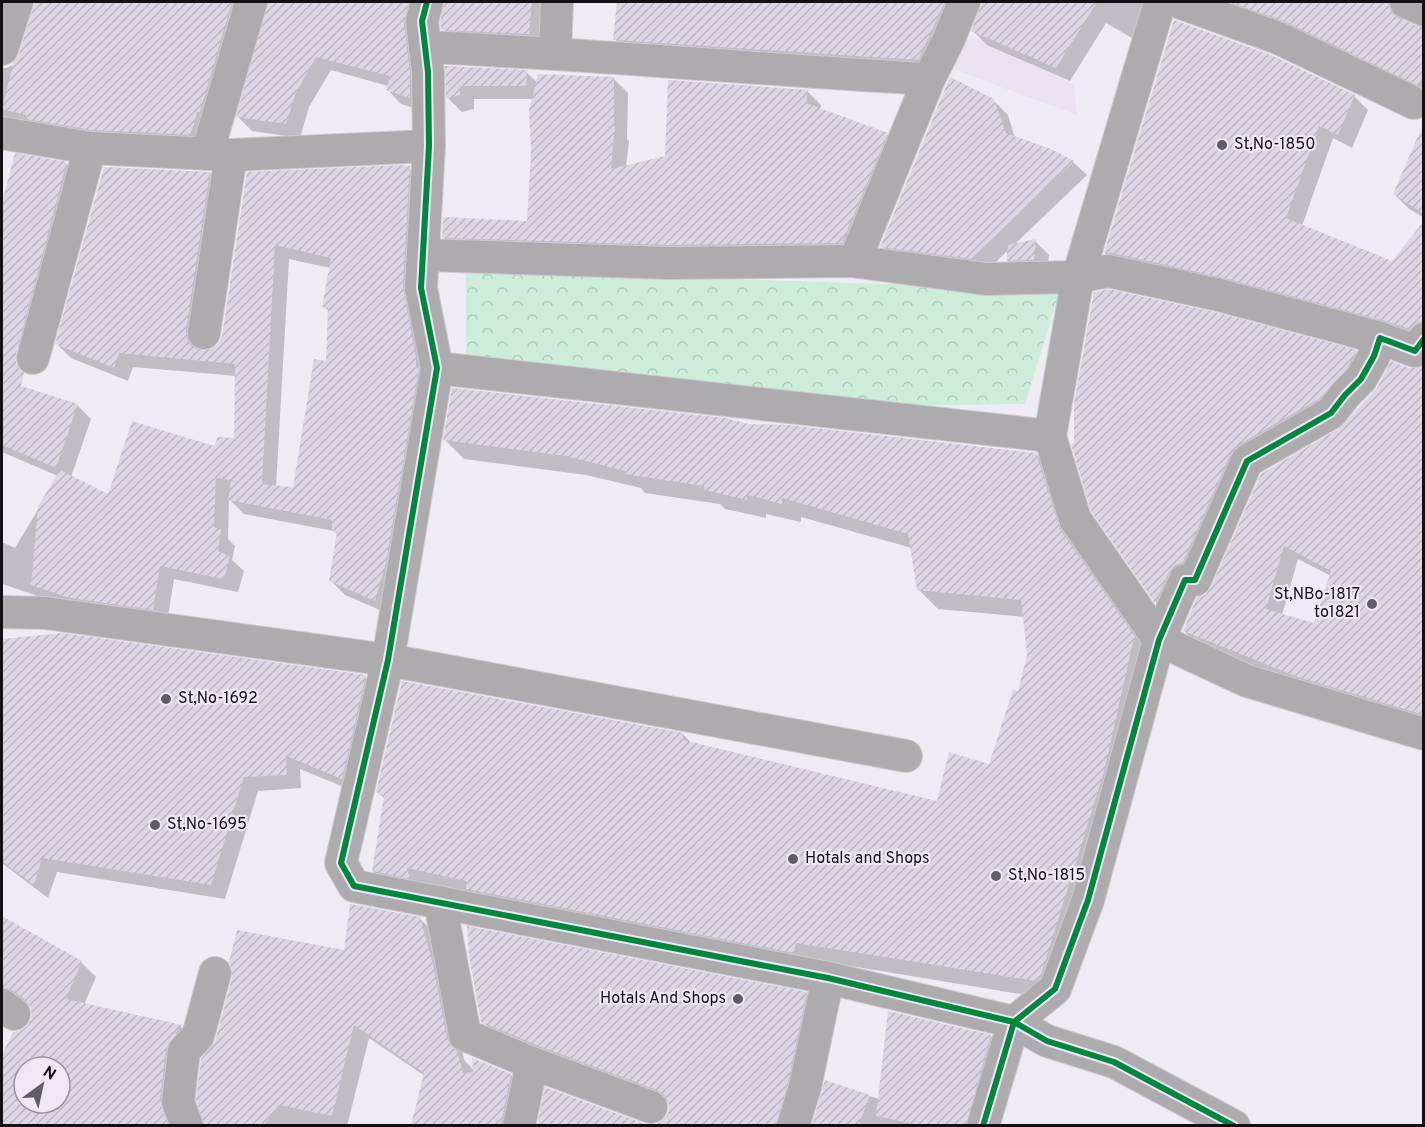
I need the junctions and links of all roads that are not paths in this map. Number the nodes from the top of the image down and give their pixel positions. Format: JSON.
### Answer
{"nodes":[{"id":1,"x":17,"y":2,"type":"edge"},
{"id":2,"x":251,"y":2,"type":"edge"},
{"id":3,"x":427,"y":2,"type":"edge"},
{"id":4,"x":557,"y":2,"type":"edge"},
{"id":5,"x":964,"y":2,"type":"edge"},
{"id":6,"x":1160,"y":2,"type":"edge"},
{"id":7,"x":1178,"y":2,"type":"edge"},
{"id":8,"x":1406,"y":2,"type":"edge"},
{"id":9,"x":1424,"y":10,"type":"edge"},
{"id":10,"x":425,"y":47,"type":"junction"},
{"id":11,"x":2,"y":49,"type":"edge"},
{"id":12,"x":555,"y":52,"type":"junction"},
{"id":13,"x":929,"y":78,"type":"junction"},
{"id":14,"x":1414,"y":103,"type":"dead end"},
{"id":15,"x":2,"y":134,"type":"edge"},
{"id":16,"x":429,"y":146,"type":"junction"},
{"id":17,"x":90,"y":148,"type":"junction"},
{"id":18,"x":219,"y":154,"type":"junction"},
{"id":19,"x":424,"y":255,"type":"junction"},
{"id":20,"x":851,"y":261,"type":"junction"},
{"id":21,"x":1078,"y":277,"type":"junction"},
{"id":22,"x":204,"y":333,"type":"dead end"},
{"id":23,"x":1380,"y":338,"type":"junction"},
{"id":24,"x":1424,"y":339,"type":"edge"},
{"id":25,"x":33,"y":358,"type":"dead end"},
{"id":26,"x":437,"y":368,"type":"junction"},
{"id":27,"x":1050,"y":436,"type":"junction"},
{"id":28,"x":2,"y":612,"type":"edge"},
{"id":29,"x":1159,"y":640,"type":"junction"},
{"id":30,"x":388,"y":660,"type":"junction"},
{"id":31,"x":1424,"y":734,"type":"edge"},
{"id":32,"x":906,"y":756,"type":"dead end"},
{"id":33,"x":440,"y":902,"type":"junction"},
{"id":34,"x":215,"y":973,"type":"dead end"},
{"id":35,"x":828,"y":978,"type":"junction"},
{"id":36,"x":1014,"y":1022,"type":"junction"},
{"id":37,"x":532,"y":1063,"type":"junction"},
{"id":38,"x":651,"y":1107,"type":"dead end"},
{"id":39,"x":187,"y":1125,"type":"edge"},
{"id":40,"x":519,"y":1125,"type":"edge"},
{"id":41,"x":793,"y":1125,"type":"edge"},
{"id":42,"x":983,"y":1125,"type":"edge"},
{"id":43,"x":1234,"y":1125,"type":"edge"}],
"edges":[{"from":1,"to":11,"type":"street"},
{"from":2,"to":18,"type":"street"},
{"from":3,"to":10,"type":"street"},
{"from":4,"to":12,"type":"street"},
{"from":5,"to":13,"type":"street"},
{"from":6,"to":21,"type":"street"},
{"from":7,"to":14,"type":"street"},
{"from":8,"to":9,"type":"street"},
{"from":10,"to":12,"type":"street"},
{"from":10,"to":16,"type":"street"},
{"from":12,"to":13,"type":"street"},
{"from":13,"to":20,"type":"street"},
{"from":15,"to":17,"type":"street"},
{"from":16,"to":18,"type":"street"},
{"from":16,"to":19,"type":"street"},
{"from":17,"to":18,"type":"street"},
{"from":17,"to":25,"type":"street"},
{"from":18,"to":22,"type":"street"},
{"from":19,"to":20,"type":"street"},
{"from":19,"to":26,"type":"street"},
{"from":20,"to":21,"type":"street"},
{"from":21,"to":23,"type":"street"},
{"from":21,"to":27,"type":"street"},
{"from":23,"to":24,"type":"street"},
{"from":23,"to":29,"type":"street"},
{"from":26,"to":27,"type":"street"},
{"from":26,"to":30,"type":"street"},
{"from":27,"to":29,"type":"street"},
{"from":28,"to":30,"type":"street"},
{"from":29,"to":31,"type":"street"},
{"from":29,"to":36,"type":"street"},
{"from":30,"to":32,"type":"street"},
{"from":30,"to":33,"type":"street"},
{"from":33,"to":35,"type":"street"},
{"from":33,"to":37,"type":"street"},
{"from":34,"to":39,"type":"street"},
{"from":35,"to":36,"type":"street"},
{"from":35,"to":41,"type":"street"},
{"from":36,"to":42,"type":"street"},
{"from":36,"to":43,"type":"street"},
{"from":37,"to":38,"type":"street"},
{"from":37,"to":40,"type":"street"}]}
